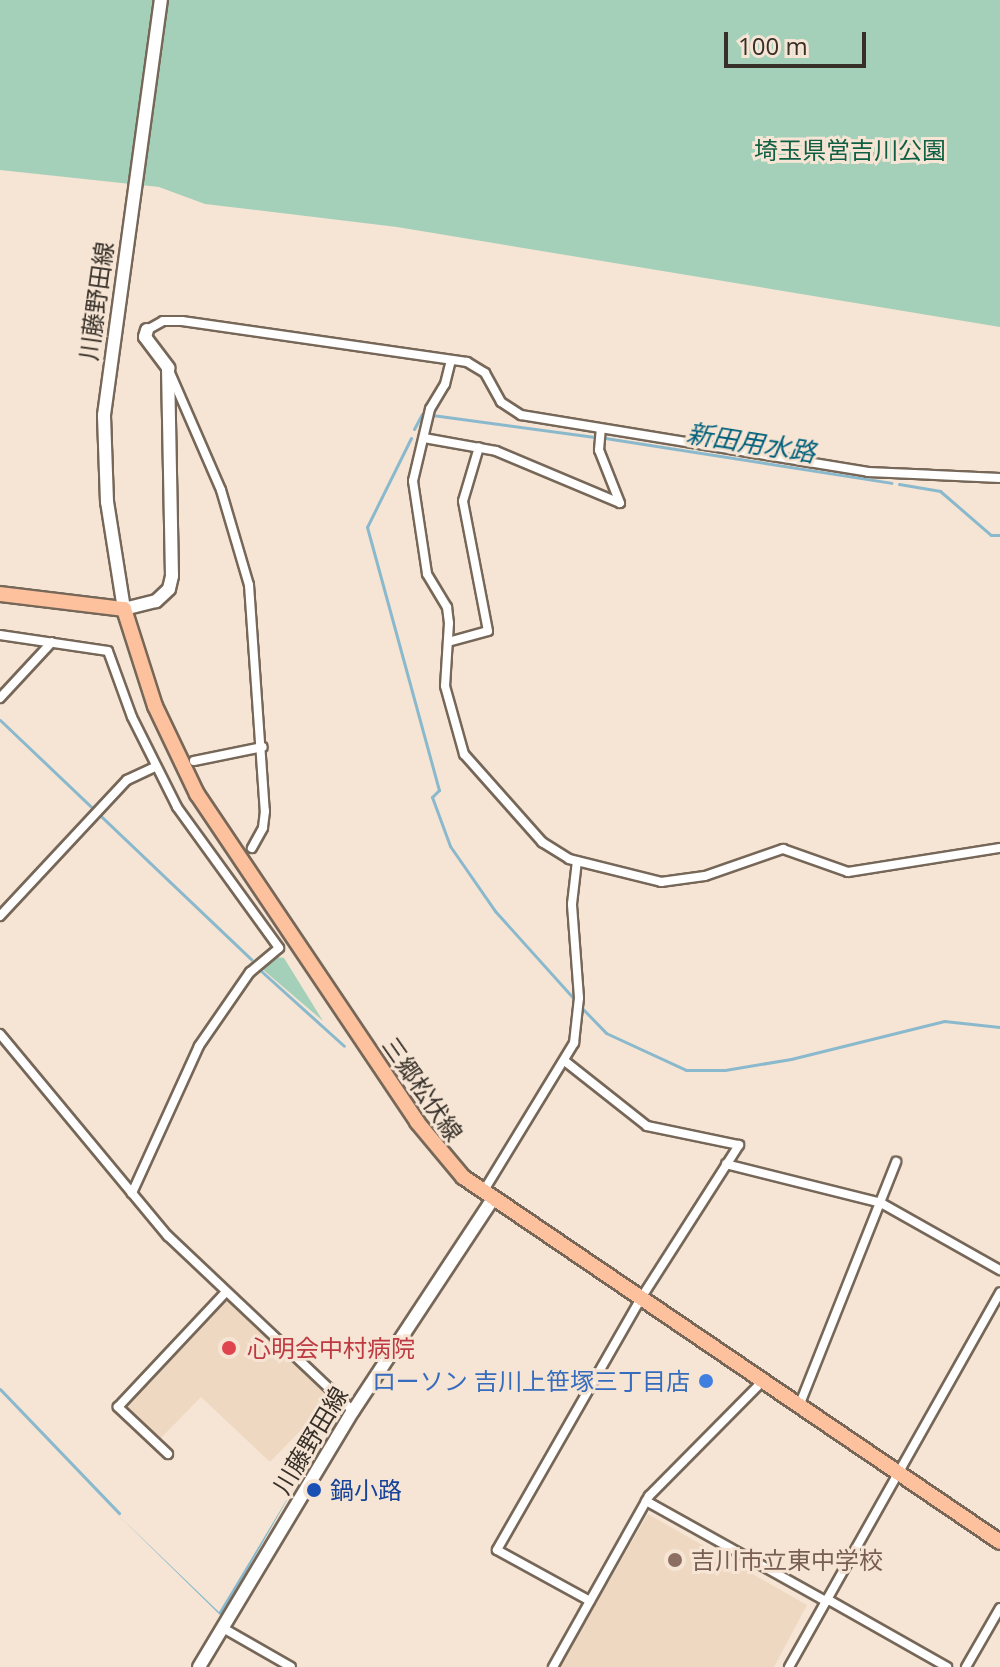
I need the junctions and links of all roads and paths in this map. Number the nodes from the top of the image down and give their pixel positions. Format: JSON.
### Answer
{"nodes":[{"id":1,"x":161,"y":0,"type":"edge"},
{"id":2,"x":147,"y":330,"type":"joint"},
{"id":3,"x":451,"y":360,"type":"junction"},
{"id":4,"x":168,"y":368,"type":"junction"},
{"id":5,"x":601,"y":429,"type":"junction"},
{"id":6,"x":424,"y":438,"type":"junction"},
{"id":7,"x":479,"y":447,"type":"junction"},
{"id":8,"x":1000,"y":478,"type":"edge"},
{"id":9,"x":0,"y":594,"type":"edge"},
{"id":10,"x":124,"y":609,"type":"junction"},
{"id":11,"x":0,"y":635,"type":"edge"},
{"id":12,"x":52,"y":642,"type":"junction"},
{"id":13,"x":448,"y":642,"type":"junction"},
{"id":14,"x":0,"y":698,"type":"edge"},
{"id":15,"x":263,"y":747,"type":"junction"},
{"id":16,"x":194,"y":761,"type":"dead end"},
{"id":17,"x":169,"y":768,"type":"dead end"},
{"id":18,"x":156,"y":769,"type":"junction"},
{"id":19,"x":252,"y":848,"type":"dead end"},
{"id":20,"x":1000,"y":848,"type":"edge"},
{"id":21,"x":577,"y":861,"type":"junction"},
{"id":22,"x":0,"y":916,"type":"edge"},
{"id":23,"x":0,"y":1034,"type":"edge"},
{"id":24,"x":566,"y":1062,"type":"junction"},
{"id":25,"x":896,"y":1162,"type":"dead end"},
{"id":26,"x":726,"y":1164,"type":"junction"},
{"id":27,"x":132,"y":1193,"type":"junction"},
{"id":28,"x":488,"y":1196,"type":"junction"},
{"id":29,"x":881,"y":1203,"type":"junction"},
{"id":30,"x":1000,"y":1270,"type":"edge"},
{"id":31,"x":226,"y":1292,"type":"junction"},
{"id":32,"x":1000,"y":1292,"type":"edge"},
{"id":33,"x":640,"y":1300,"type":"junction"},
{"id":34,"x":762,"y":1382,"type":"junction"},
{"id":35,"x":799,"y":1406,"type":"junction"},
{"id":36,"x":353,"y":1411,"type":"junction"},
{"id":37,"x":168,"y":1454,"type":"dead end"},
{"id":38,"x":898,"y":1473,"type":"junction"},
{"id":39,"x":646,"y":1501,"type":"junction"},
{"id":40,"x":1000,"y":1542,"type":"edge"},
{"id":41,"x":827,"y":1600,"type":"junction"},
{"id":42,"x":590,"y":1601,"type":"junction"},
{"id":43,"x":1000,"y":1608,"type":"edge"},
{"id":44,"x":223,"y":1628,"type":"junction"},
{"id":45,"x":199,"y":1667,"type":"edge"},
{"id":46,"x":291,"y":1667,"type":"edge"},
{"id":47,"x":553,"y":1667,"type":"edge"},
{"id":48,"x":789,"y":1667,"type":"edge"},
{"id":49,"x":947,"y":1667,"type":"edge"},
{"id":50,"x":966,"y":1667,"type":"edge"}],
"edges":[{"from":1,"to":10,"type":"main road","name":"川藤野田線"},
{"from":2,"to":3,"type":"street"},
{"from":2,"to":4,"type":"main road"},
{"from":3,"to":5,"type":"street"},
{"from":3,"to":6,"type":"street"},
{"from":4,"to":10,"type":"main road"},
{"from":4,"to":15,"type":"street"},
{"from":5,"to":7,"type":"street"},
{"from":5,"to":8,"type":"street"},
{"from":6,"to":7,"type":"street"},
{"from":6,"to":13,"type":"street"},
{"from":7,"to":13,"type":"street"},
{"from":9,"to":10,"type":"main road"},
{"from":10,"to":28,"type":"main road","name":"三郷松伏線"},
{"from":11,"to":12,"type":"street"},
{"from":12,"to":14,"type":"street"},
{"from":12,"to":18,"type":"street"},
{"from":13,"to":21,"type":"street"},
{"from":15,"to":16,"type":"street"},
{"from":15,"to":19,"type":"street"},
{"from":17,"to":18,"type":"street"},
{"from":18,"to":22,"type":"street"},
{"from":18,"to":27,"type":"street"},
{"from":20,"to":21,"type":"street"},
{"from":21,"to":24,"type":"street"},
{"from":23,"to":27,"type":"street"},
{"from":24,"to":26,"type":"street"},
{"from":24,"to":28,"type":"street"},
{"from":25,"to":29,"type":"street"},
{"from":26,"to":29,"type":"street"},
{"from":26,"to":33,"type":"street"},
{"from":27,"to":31,"type":"street"},
{"from":28,"to":33,"type":"main road","name":"三郷松伏線"},
{"from":28,"to":36,"type":"main road","name":"川藤野田線"},
{"from":29,"to":30,"type":"street"},
{"from":29,"to":35,"type":"street"},
{"from":31,"to":36,"type":"street"},
{"from":31,"to":37,"type":"street"},
{"from":32,"to":38,"type":"street"},
{"from":33,"to":34,"type":"main road","name":"三郷松伏線"},
{"from":33,"to":42,"type":"street"},
{"from":34,"to":35,"type":"main road","name":"三郷松伏線"},
{"from":34,"to":39,"type":"street"},
{"from":35,"to":38,"type":"main road","name":"三郷松伏線"},
{"from":36,"to":44,"type":"main road","name":"川藤野田線"},
{"from":38,"to":40,"type":"main road","name":"三郷松伏線"},
{"from":38,"to":41,"type":"street"},
{"from":39,"to":41,"type":"street"},
{"from":39,"to":42,"type":"street"},
{"from":41,"to":48,"type":"street"},
{"from":41,"to":49,"type":"street"},
{"from":42,"to":47,"type":"street"},
{"from":43,"to":50,"type":"street"},
{"from":44,"to":45,"type":"main road","name":"川藤野田線"},
{"from":44,"to":46,"type":"street"}]}
